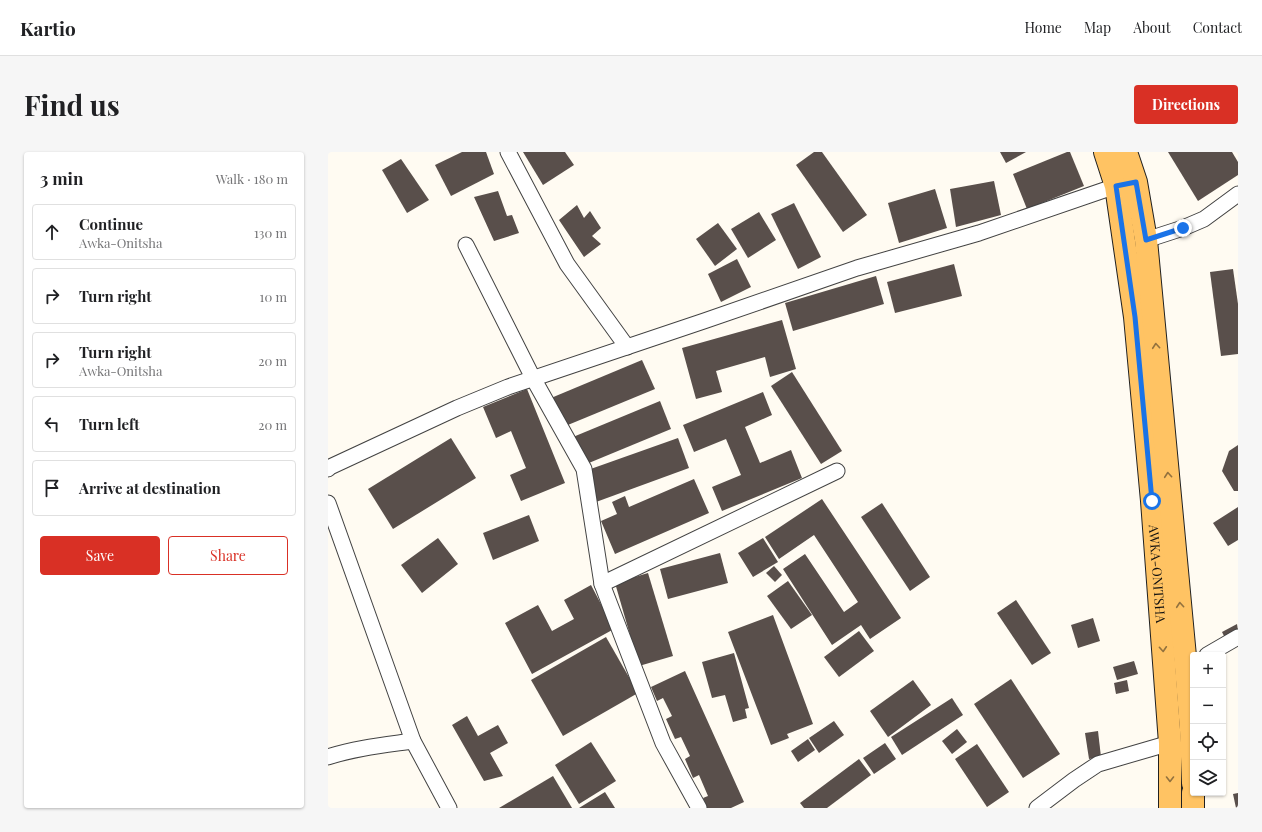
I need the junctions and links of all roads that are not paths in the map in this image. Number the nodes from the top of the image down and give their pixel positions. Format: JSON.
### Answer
{"nodes":[{"id":1,"x":508,"y":152,"type":"edge"},
{"id":2,"x":1106,"y":152,"type":"edge"},
{"id":3,"x":1126,"y":152,"type":"edge"},
{"id":4,"x":1126,"y":184,"type":"junction"},
{"id":5,"x":1238,"y":194,"type":"edge"},
{"id":6,"x":1146,"y":240,"type":"junction"},
{"id":7,"x":466,"y":245,"type":"dead end"},
{"id":8,"x":627,"y":347,"type":"junction"},
{"id":9,"x":533,"y":378,"type":"junction"},
{"id":10,"x":329,"y":466,"type":"edge"},
{"id":11,"x":836,"y":470,"type":"dead end"},
{"id":12,"x":328,"y":503,"type":"edge"},
{"id":13,"x":602,"y":584,"type":"junction"},
{"id":14,"x":1238,"y":637,"type":"edge"},
{"id":15,"x":1212,"y":652,"type":"edge"},
{"id":16,"x":1190,"y":665,"type":"edge"},
{"id":17,"x":1190,"y":688,"type":"edge"},
{"id":18,"x":414,"y":741,"type":"junction"},
{"id":19,"x":1170,"y":743,"type":"junction"},
{"id":20,"x":328,"y":757,"type":"edge"},
{"id":21,"x":1192,"y":760,"type":"edge"},
{"id":22,"x":1193,"y":796,"type":"edge"},
{"id":23,"x":449,"y":808,"type":"edge"},
{"id":24,"x":699,"y":808,"type":"edge"},
{"id":25,"x":1037,"y":808,"type":"edge"},
{"id":26,"x":1170,"y":808,"type":"edge"},
{"id":27,"x":1194,"y":808,"type":"edge"}],
"edges":[{"from":1,"to":8,"type":"street"},
{"from":2,"to":4,"type":"main road","name":"AWKA-ONITSHA"},
{"from":3,"to":4,"type":"main road","name":"AWKA-ONITSHA"},
{"from":4,"to":6,"type":"main road","name":"AWKA-ONITSHA"},
{"from":4,"to":8,"type":"street"},
{"from":4,"to":19,"type":"main road","name":"AWKA-ONITSHA","one_way":true},
{"from":5,"to":6,"type":"street"},
{"from":16,"to":6,"type":"main road","name":"AWKA-ONITSHA","one_way":true},
{"from":7,"to":9,"type":"street"},
{"from":8,"to":9,"type":"street"},
{"from":9,"to":10,"type":"street"},
{"from":9,"to":13,"type":"street"},
{"from":11,"to":13,"type":"street"},
{"from":12,"to":18,"type":"street"},
{"from":13,"to":24,"type":"street"},
{"from":14,"to":15,"type":"street"},
{"from":17,"to":21,"type":"main road","name":"AWKA-ONITSHA"},
{"from":18,"to":20,"type":"street"},
{"from":18,"to":23,"type":"street"},
{"from":19,"to":25,"type":"street"},
{"from":19,"to":26,"type":"main road","name":"AWKA-ONITSHA","one_way":true},
{"from":22,"to":27,"type":"main road"}]}
